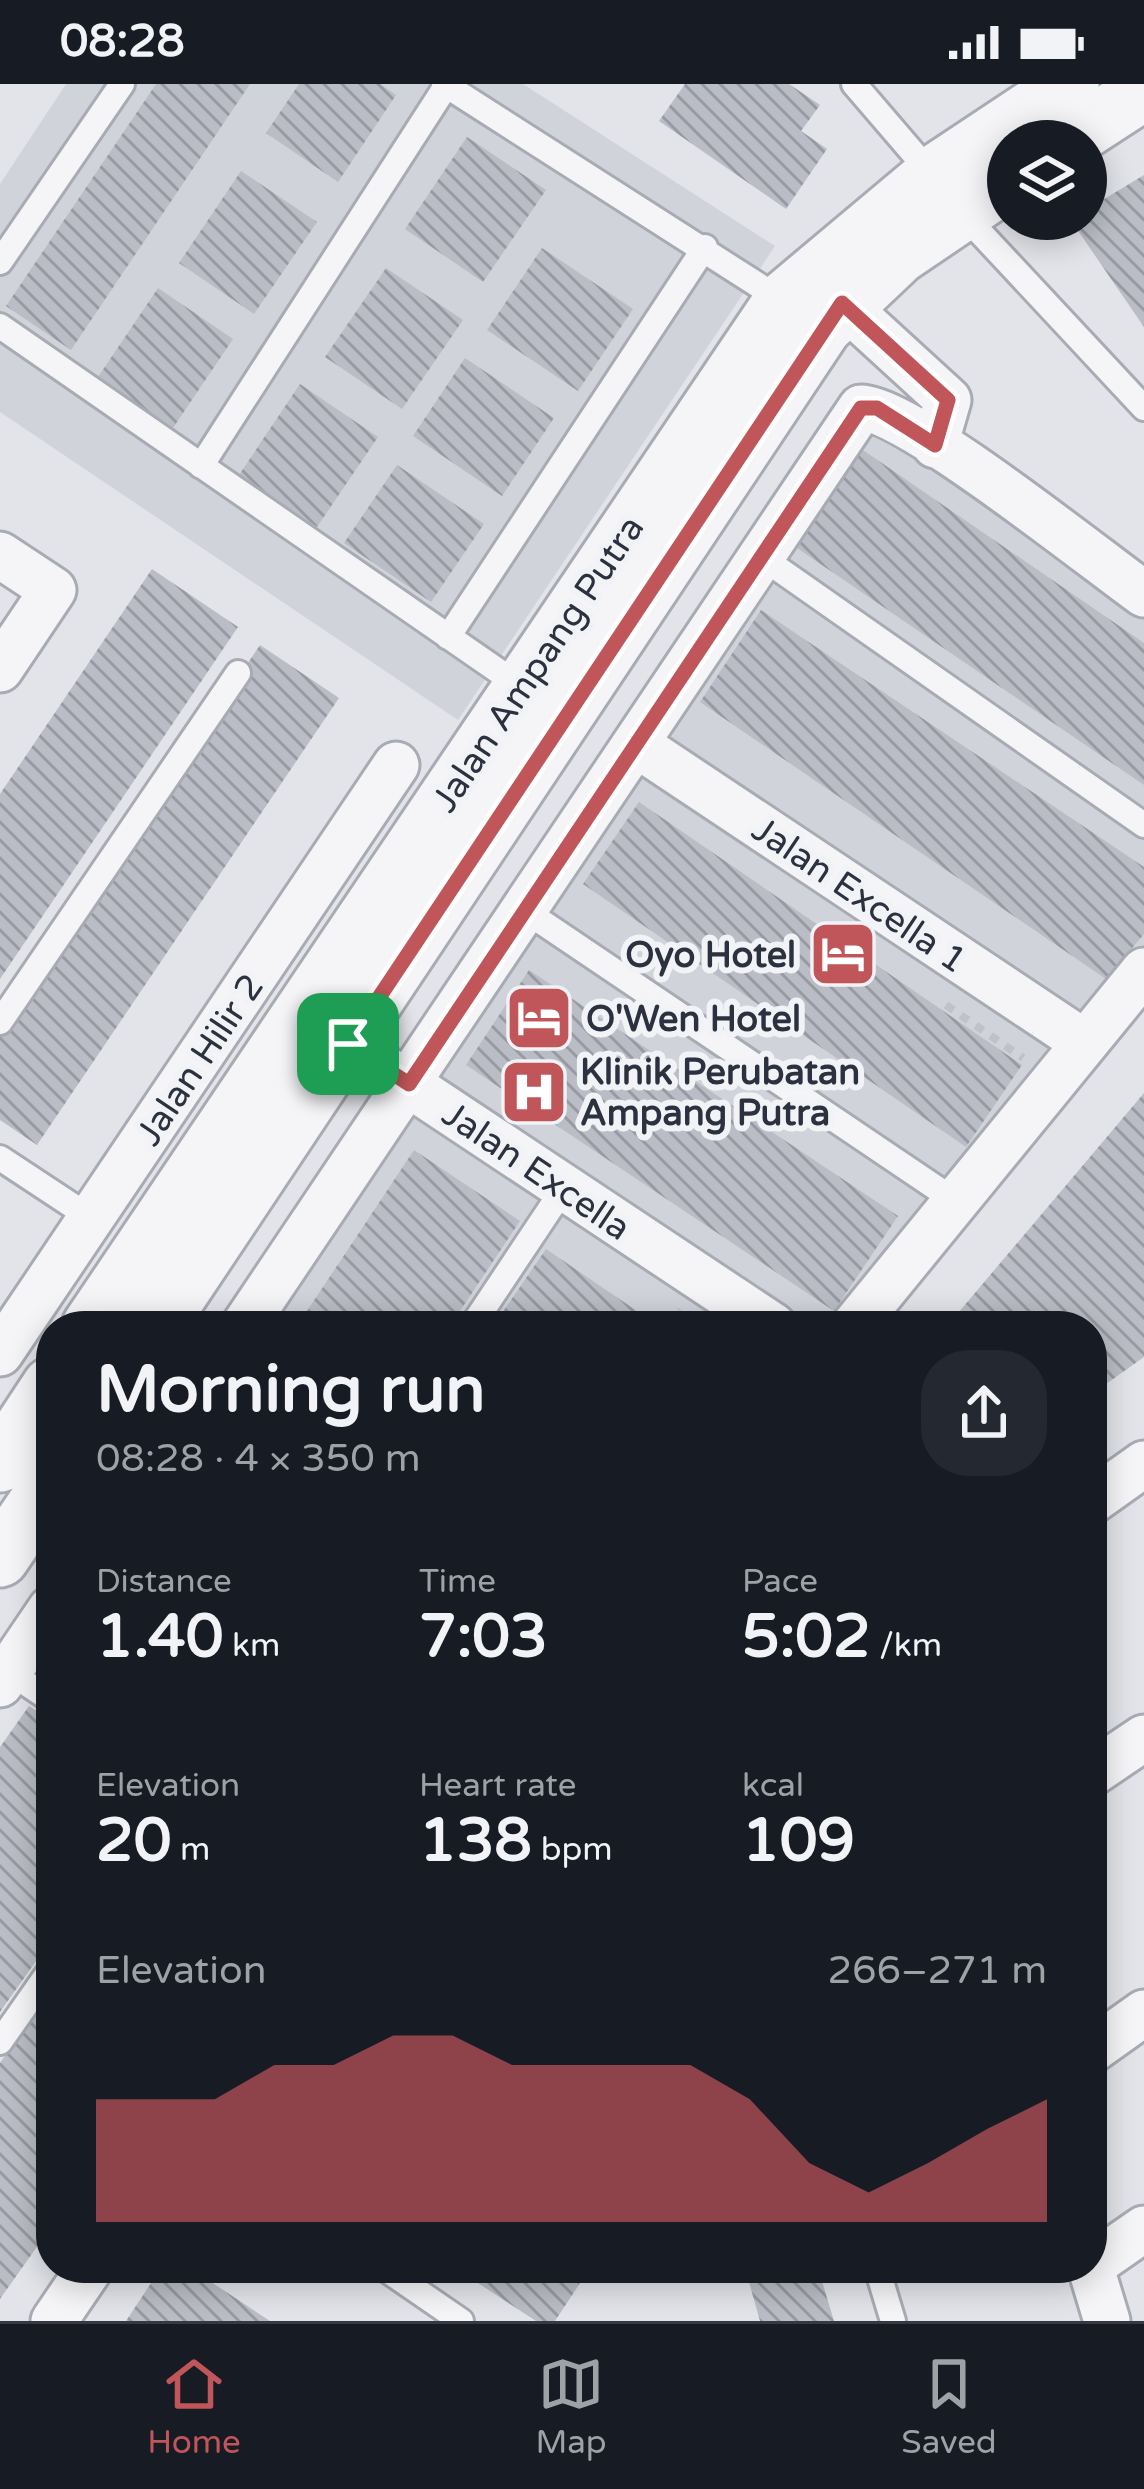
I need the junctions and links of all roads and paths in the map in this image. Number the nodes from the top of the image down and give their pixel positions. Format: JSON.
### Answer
{"nodes":[{"id":1,"x":122,"y":84,"type":"edge"},
{"id":2,"x":1070,"y":84,"type":"edge"},
{"id":3,"x":445,"y":85,"type":"edge"},
{"id":4,"x":870,"y":90,"type":"edge"},
{"id":5,"x":1144,"y":91,"type":"edge"},
{"id":6,"x":1099,"y":120,"type":"edge"},
{"id":7,"x":987,"y":185,"type":"edge"},
{"id":8,"x":947,"y":194,"type":"junction"},
{"id":9,"x":705,"y":247,"type":"junction"},
{"id":10,"x":0,"y":262,"type":"edge"},
{"id":11,"x":783,"y":301,"type":"junction"},
{"id":12,"x":842,"y":303,"type":"junction"},
{"id":13,"x":0,"y":326,"type":"edge"},
{"id":14,"x":1144,"y":408,"type":"edge"},
{"id":15,"x":935,"y":445,"type":"junction"},
{"id":16,"x":201,"y":466,"type":"junction"},
{"id":17,"x":0,"y":555,"type":"edge"},
{"id":18,"x":763,"y":558,"type":"junction"},
{"id":19,"x":1144,"y":594,"type":"edge"},
{"id":20,"x":448,"y":637,"type":"junction"},
{"id":21,"x":0,"y":669,"type":"edge"},
{"id":22,"x":238,"y":673,"type":"dead end"},
{"id":23,"x":520,"y":686,"type":"junction"},
{"id":24,"x":636,"y":744,"type":"junction"},
{"id":25,"x":396,"y":765,"type":"dead end"},
{"id":26,"x":1144,"y":825,"type":"edge"},
{"id":27,"x":524,"y":910,"type":"junction"},
{"id":28,"x":1144,"y":971,"type":"edge"},
{"id":29,"x":301,"y":1013,"type":"junction"},
{"id":30,"x":0,"y":1022,"type":"edge"},
{"id":31,"x":1085,"y":1043,"type":"junction"},
{"id":32,"x":348,"y":1044,"type":"junction"},
{"id":33,"x":409,"y":1084,"type":"junction"},
{"id":34,"x":0,"y":1158,"type":"edge"},
{"id":35,"x":564,"y":1188,"type":"junction"},
{"id":36,"x":954,"y":1200,"type":"junction"},
{"id":37,"x":92,"y":1218,"type":"junction"},
{"id":38,"x":102,"y":1311,"type":"edge"},
{"id":39,"x":167,"y":1311,"type":"edge"},
{"id":40,"x":254,"y":1311,"type":"edge"},
{"id":41,"x":482,"y":1311,"type":"edge"},
{"id":42,"x":738,"y":1311,"type":"edge"},
{"id":43,"x":866,"y":1311,"type":"edge"},
{"id":44,"x":0,"y":1352,"type":"edge"},
{"id":45,"x":36,"y":1408,"type":"edge"},
{"id":46,"x":0,"y":1462,"type":"edge"},
{"id":47,"x":1144,"y":1464,"type":"edge"},
{"id":48,"x":1107,"y":1490,"type":"edge"},
{"id":49,"x":36,"y":1505,"type":"edge"},
{"id":50,"x":0,"y":1558,"type":"edge"},
{"id":51,"x":36,"y":1631,"type":"edge"},
{"id":52,"x":4,"y":1677,"type":"edge"},
{"id":53,"x":36,"y":1693,"type":"edge"},
{"id":54,"x":1144,"y":1738,"type":"edge"},
{"id":55,"x":1107,"y":1763,"type":"edge"},
{"id":56,"x":36,"y":1990,"type":"edge"},
{"id":57,"x":1144,"y":2013,"type":"edge"},
{"id":58,"x":1107,"y":2039,"type":"edge"},
{"id":59,"x":0,"y":2042,"type":"edge"},
{"id":60,"x":1144,"y":2228,"type":"edge"},
{"id":61,"x":1107,"y":2256,"type":"edge"},
{"id":62,"x":80,"y":2283,"type":"edge"},
{"id":63,"x":404,"y":2283,"type":"edge"},
{"id":64,"x":882,"y":2283,"type":"edge"},
{"id":65,"x":1096,"y":2283,"type":"edge"},
{"id":66,"x":452,"y":2318,"type":"edge"},
{"id":67,"x":54,"y":2321,"type":"edge"},
{"id":68,"x":893,"y":2321,"type":"edge"},
{"id":69,"x":1107,"y":2321,"type":"edge"}],
"edges":[{"from":1,"to":10,"type":"lane"},
{"from":2,"to":8,"type":"street","name":"Jalan Ampang Putra"},
{"from":3,"to":9,"type":"lane"},
{"from":3,"to":16,"type":"lane"},
{"from":4,"to":8,"type":"lane"},
{"from":5,"to":6,"type":"street"},
{"from":7,"to":8,"type":"street","name":"Jalan Ampang Putra"},
{"from":8,"to":11,"type":"street","name":"Jalan Ampang Putra"},
{"from":8,"to":12,"type":"street","name":"Jalan Ampang Putra"},
{"from":8,"to":14,"type":"lane"},
{"from":9,"to":11,"type":"lane"},
{"from":9,"to":20,"type":"lane"},
{"from":11,"to":23,"type":"street","name":"Jalan Ampang Putra"},
{"from":12,"to":15,"type":"street"},
{"from":12,"to":32,"type":"street","name":"Jalan Ampang Putra"},
{"from":13,"to":16,"type":"lane"},
{"from":15,"to":18,"type":"street"},
{"from":15,"to":19,"type":"street"},
{"from":16,"to":20,"type":"lane"},
{"from":17,"to":21,"type":"street"},
{"from":18,"to":24,"type":"street"},
{"from":18,"to":26,"type":"lane"},
{"from":20,"to":23,"type":"lane"},
{"from":22,"to":30,"type":"lane"},
{"from":23,"to":29,"type":"street","name":"Jalan Ampang Putra"},
{"from":24,"to":27,"type":"street"},
{"from":24,"to":31,"type":"street","name":"Jalan Excella 1"},
{"from":25,"to":37,"type":"street","name":"Jalan Hilir 2"},
{"from":27,"to":33,"type":"street"},
{"from":27,"to":36,"type":"lane"},
{"from":28,"to":31,"type":"street"},
{"from":29,"to":32,"type":"street","name":"Jalan Excella"},
{"from":29,"to":38,"type":"street","name":"Jalan Ampang Putra"},
{"from":31,"to":36,"type":"street"},
{"from":32,"to":33,"type":"street","name":"Jalan Excella"},
{"from":32,"to":39,"type":"street","name":"Jalan Ampang Putra"},
{"from":33,"to":35,"type":"street","name":"Jalan Excella"},
{"from":33,"to":40,"type":"street"},
{"from":34,"to":37,"type":"lane"},
{"from":35,"to":41,"type":"lane"},
{"from":35,"to":42,"type":"street","name":"Jalan Excella"},
{"from":36,"to":43,"type":"street"},
{"from":37,"to":44,"type":"street","name":"Jalan Hilir 2"},
{"from":45,"to":46,"type":"street"},
{"from":47,"to":48,"type":"street"},
{"from":49,"to":50,"type":"street"},
{"from":51,"to":52,"type":"street"},
{"from":52,"to":53,"type":"lane"},
{"from":54,"to":55,"type":"street"},
{"from":56,"to":59,"type":"lane"},
{"from":57,"to":58,"type":"street"},
{"from":60,"to":61,"type":"street"},
{"from":62,"to":67,"type":"street"},
{"from":63,"to":66,"type":"lane"},
{"from":64,"to":68,"type":"lane"},
{"from":65,"to":69,"type":"street"}]}
